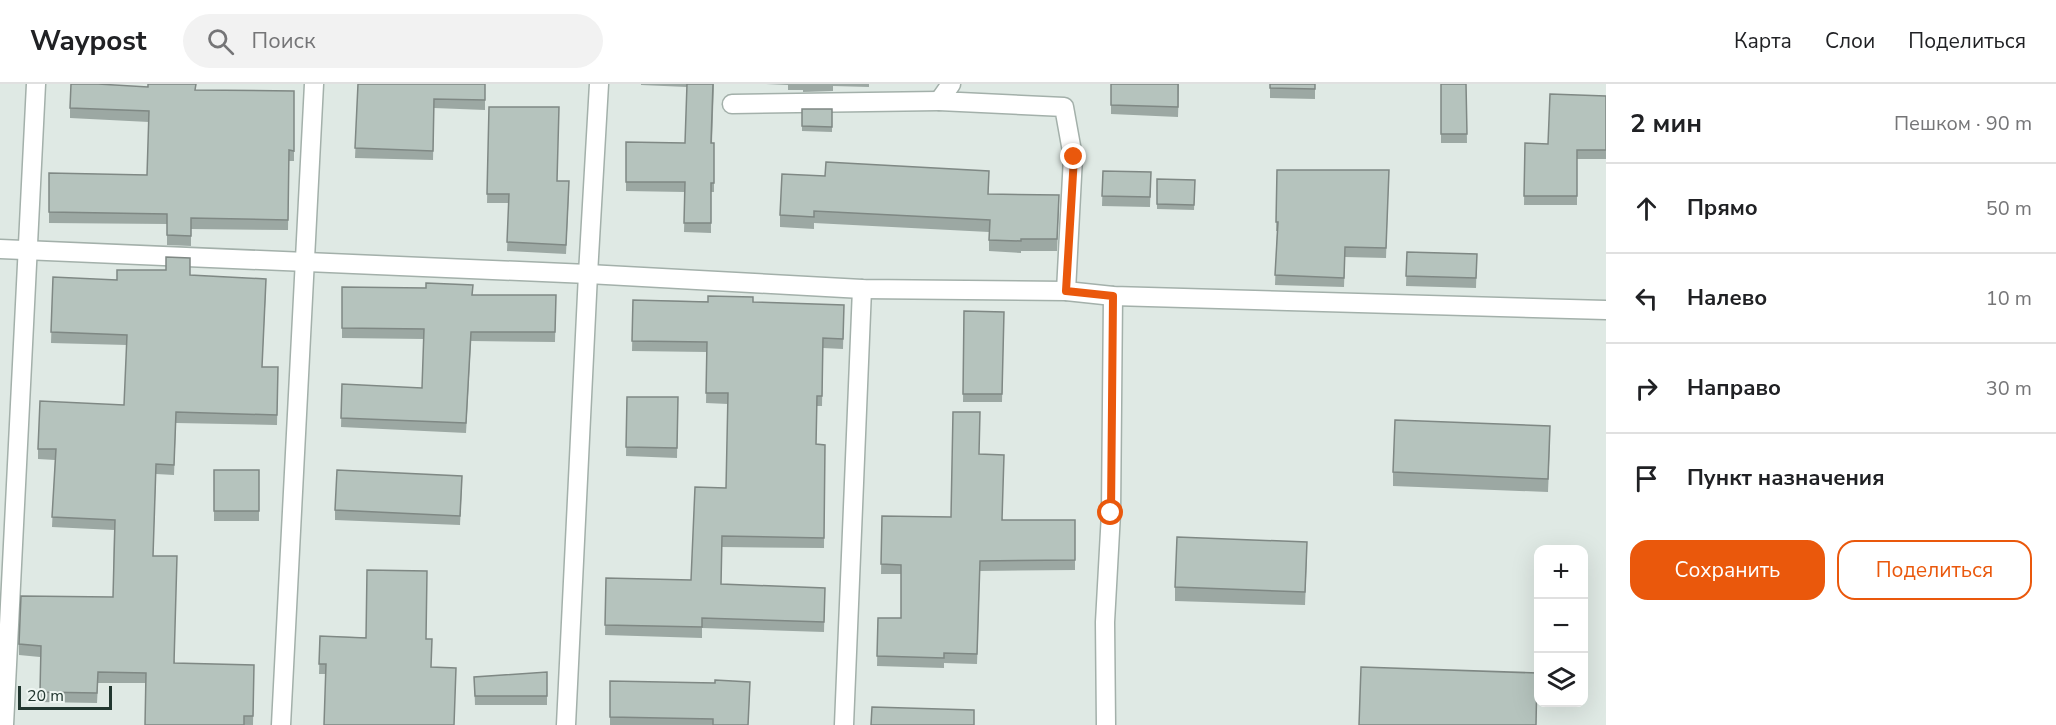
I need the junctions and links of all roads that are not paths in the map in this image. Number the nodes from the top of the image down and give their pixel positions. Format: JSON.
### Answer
{"nodes":[{"id":1,"x":36,"y":84,"type":"edge"},
{"id":2,"x":314,"y":84,"type":"edge"},
{"id":3,"x":599,"y":84,"type":"edge"},
{"id":4,"x":951,"y":84,"type":"edge"},
{"id":5,"x":939,"y":101,"type":"junction"},
{"id":6,"x":732,"y":104,"type":"dead end"},
{"id":7,"x":0,"y":249,"type":"edge"},
{"id":8,"x":28,"y":249,"type":"junction"},
{"id":9,"x":305,"y":262,"type":"junction"},
{"id":10,"x":588,"y":274,"type":"junction"},
{"id":11,"x":862,"y":289,"type":"junction"},
{"id":12,"x":1066,"y":291,"type":"junction"},
{"id":13,"x":1113,"y":296,"type":"junction"},
{"id":14,"x":1606,"y":310,"type":"edge"},
{"id":15,"x":4,"y":725,"type":"edge"},
{"id":16,"x":281,"y":725,"type":"edge"},
{"id":17,"x":567,"y":725,"type":"edge"},
{"id":18,"x":844,"y":725,"type":"edge"},
{"id":19,"x":1106,"y":725,"type":"edge"}],
"edges":[{"from":1,"to":8,"type":"street"},
{"from":2,"to":9,"type":"street"},
{"from":3,"to":10,"type":"street"},
{"from":4,"to":5,"type":"street"},
{"from":5,"to":6,"type":"street"},
{"from":5,"to":12,"type":"street"},
{"from":7,"to":8,"type":"street"},
{"from":8,"to":9,"type":"street"},
{"from":8,"to":15,"type":"street"},
{"from":9,"to":10,"type":"street"},
{"from":9,"to":16,"type":"street"},
{"from":10,"to":11,"type":"street"},
{"from":10,"to":17,"type":"street"},
{"from":11,"to":12,"type":"street"},
{"from":11,"to":18,"type":"street"},
{"from":12,"to":13,"type":"street"},
{"from":13,"to":14,"type":"street"},
{"from":13,"to":19,"type":"street"}]}
